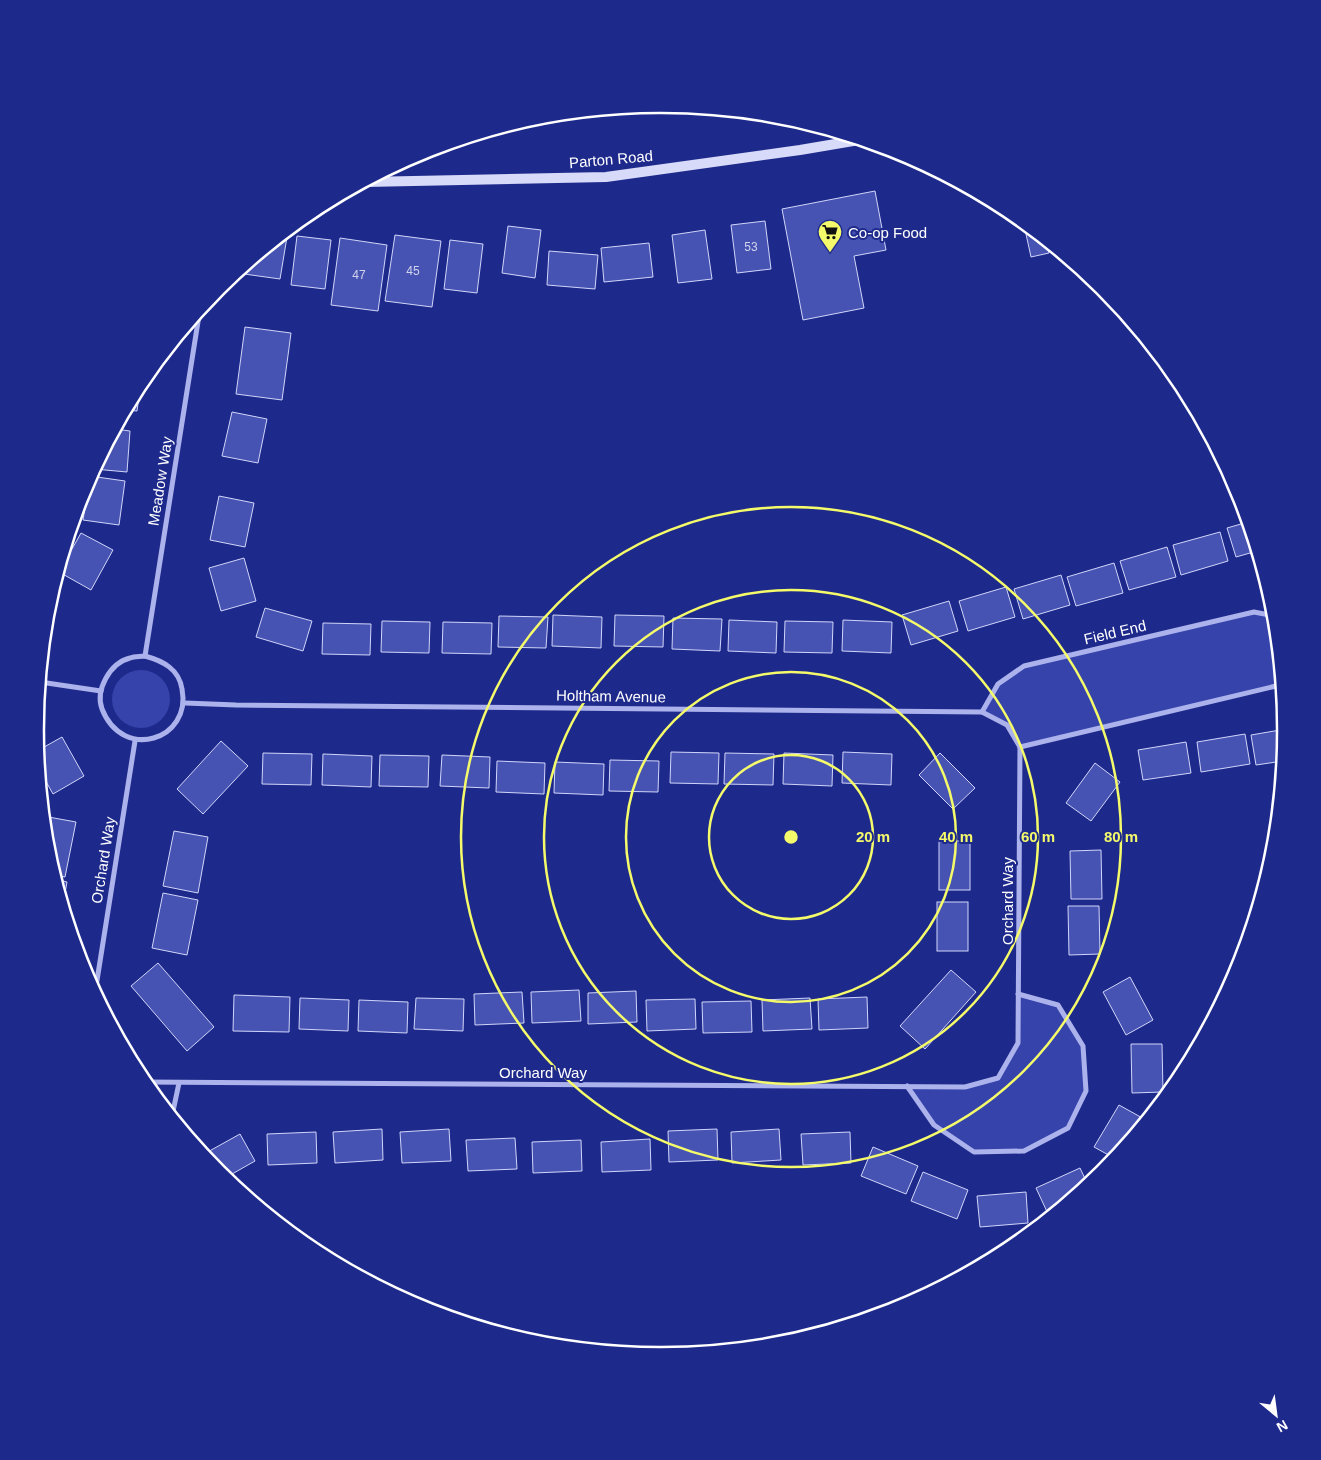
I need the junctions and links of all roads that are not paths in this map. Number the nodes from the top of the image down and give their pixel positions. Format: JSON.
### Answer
{"nodes":[{"id":1,"x":846,"y":142,"type":"edge"},
{"id":2,"x":379,"y":182,"type":"edge"},
{"id":3,"x":198,"y":322,"type":"edge"},
{"id":4,"x":1266,"y":614,"type":"edge"},
{"id":5,"x":145,"y":656,"type":"junction"},
{"id":6,"x":46,"y":683,"type":"edge"},
{"id":7,"x":1276,"y":686,"type":"edge"},
{"id":8,"x":101,"y":691,"type":"junction"},
{"id":9,"x":185,"y":703,"type":"junction"},
{"id":10,"x":982,"y":712,"type":"junction"},
{"id":11,"x":135,"y":741,"type":"junction"},
{"id":12,"x":1020,"y":748,"type":"junction"},
{"id":13,"x":95,"y":976,"type":"edge"},
{"id":14,"x":1018,"y":994,"type":"junction"},
{"id":15,"x":155,"y":1082,"type":"edge"},
{"id":16,"x":179,"y":1083,"type":"junction"},
{"id":17,"x":907,"y":1086,"type":"junction"},
{"id":18,"x":174,"y":1108,"type":"edge"}],
"edges":[{"from":1,"to":2,"type":"street","name":"Parton Road"},
{"from":3,"to":5,"type":"street","name":"Meadow Way"},
{"from":4,"to":10,"type":"street","name":"Field End"},
{"from":5,"to":8,"type":"street"},
{"from":5,"to":9,"type":"street"},
{"from":6,"to":8,"type":"street"},
{"from":7,"to":12,"type":"street"},
{"from":8,"to":11,"type":"street"},
{"from":9,"to":10,"type":"street","name":"Holtham Avenue"},
{"from":9,"to":11,"type":"street"},
{"from":10,"to":12,"type":"street","name":"Holtham Avenue"},
{"from":11,"to":13,"type":"street","name":"Orchard Way"},
{"from":12,"to":14,"type":"street","name":"Orchard Way"},
{"from":14,"to":17,"type":"street","name":"Orchard Way"},
{"from":14,"to":17,"type":"street"},
{"from":15,"to":16,"type":"street","name":"Orchard Way"},
{"from":16,"to":17,"type":"street","name":"Orchard Way"},
{"from":16,"to":18,"type":"street"}]}
